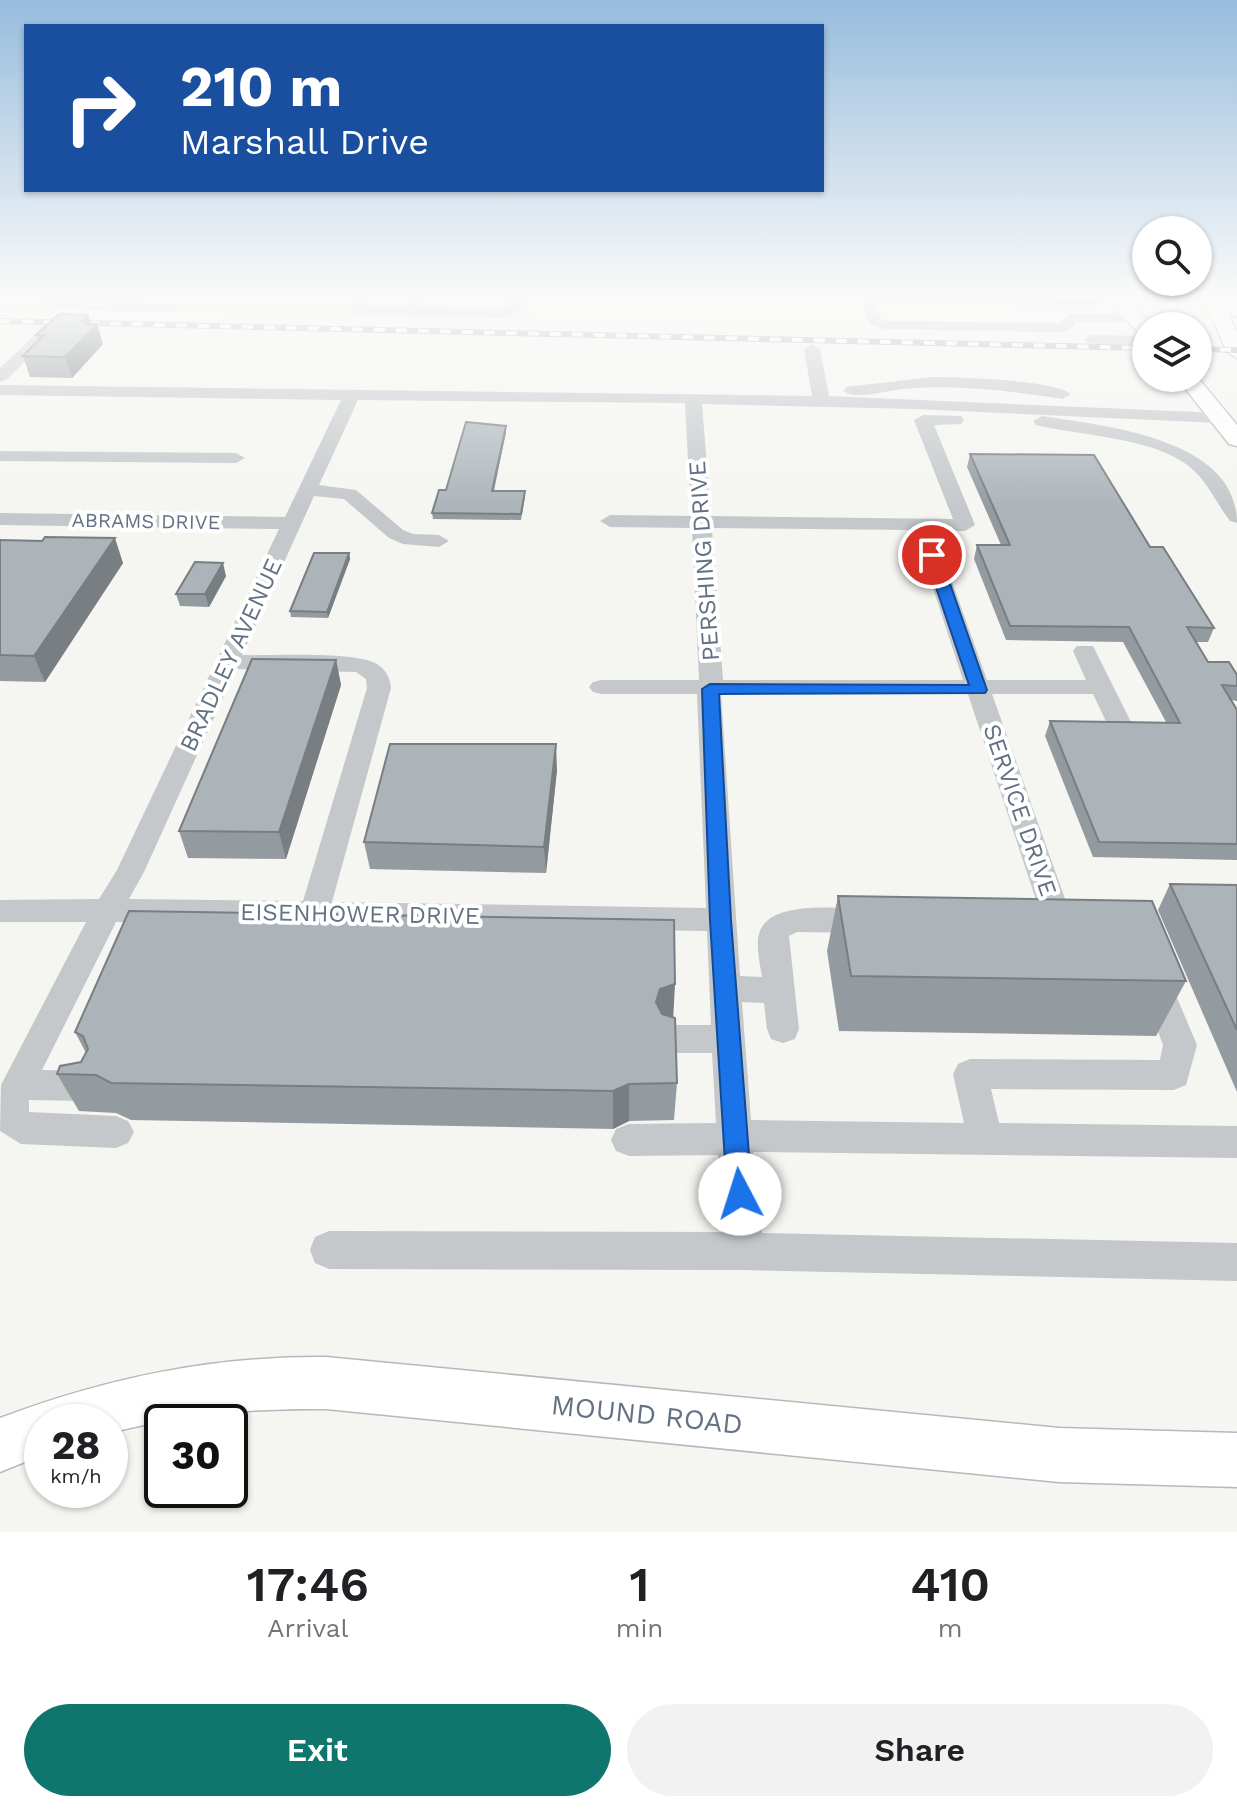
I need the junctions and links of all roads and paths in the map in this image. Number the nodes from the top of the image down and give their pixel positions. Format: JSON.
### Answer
{"nodes":[{"id":1,"x":817,"y":365,"type":"edge"},
{"id":2,"x":0,"y":390,"type":"edge"},
{"id":3,"x":1198,"y":392,"type":"edge"},
{"id":4,"x":351,"y":396,"type":"junction"},
{"id":5,"x":693,"y":398,"type":"junction"},
{"id":6,"x":827,"y":398,"type":"junction"},
{"id":7,"x":1232,"y":399,"type":"dead end"},
{"id":8,"x":1122,"y":406,"type":"junction"},
{"id":9,"x":1212,"y":409,"type":"junction"},
{"id":10,"x":946,"y":412,"type":"junction"},
{"id":11,"x":1237,"y":439,"type":"edge"},
{"id":12,"x":0,"y":456,"type":"edge"},
{"id":13,"x":236,"y":458,"type":"dead end"},
{"id":14,"x":307,"y":490,"type":"junction"},
{"id":15,"x":1227,"y":490,"type":"edge"},
{"id":16,"x":1237,"y":517,"type":"edge"},
{"id":17,"x":0,"y":519,"type":"edge"},
{"id":18,"x":610,"y":521,"type":"dead end"},
{"id":19,"x":702,"y":522,"type":"junction"},
{"id":20,"x":292,"y":523,"type":"junction"},
{"id":21,"x":922,"y":525,"type":"junction"},
{"id":22,"x":439,"y":541,"type":"dead end"},
{"id":23,"x":1085,"y":651,"type":"dead end"},
{"id":24,"x":228,"y":662,"type":"junction"},
{"id":25,"x":601,"y":687,"type":"dead end"},
{"id":26,"x":1102,"y":687,"type":"junction"},
{"id":27,"x":710,"y":689,"type":"junction"},
{"id":28,"x":979,"y":690,"type":"junction"},
{"id":29,"x":1121,"y":728,"type":"edge"},
{"id":30,"x":0,"y":911,"type":"edge"},
{"id":31,"x":107,"y":911,"type":"junction"},
{"id":32,"x":314,"y":913,"type":"junction"},
{"id":33,"x":721,"y":920,"type":"junction"},
{"id":34,"x":905,"y":922,"type":"edge"},
{"id":35,"x":1059,"y":924,"type":"edge"},
{"id":36,"x":1144,"y":952,"type":"edge"},
{"id":37,"x":725,"y":989,"type":"junction"},
{"id":38,"x":779,"y":990,"type":"junction"},
{"id":39,"x":783,"y":1029,"type":"dead end"},
{"id":40,"x":673,"y":1039,"type":"edge"},
{"id":41,"x":728,"y":1039,"type":"junction"},
{"id":42,"x":18,"y":1085,"type":"junction"},
{"id":43,"x":89,"y":1086,"type":"edge"},
{"id":44,"x":116,"y":1132,"type":"dead end"},
{"id":45,"x":734,"y":1136,"type":"junction"},
{"id":46,"x":985,"y":1138,"type":"junction"},
{"id":47,"x":629,"y":1140,"type":"dead end"},
{"id":48,"x":1237,"y":1142,"type":"edge"},
{"id":49,"x":329,"y":1250,"type":"dead end"},
{"id":50,"x":745,"y":1251,"type":"junction"},
{"id":51,"x":1237,"y":1262,"type":"edge"},
{"id":52,"x":128,"y":1404,"type":"edge"},
{"id":53,"x":24,"y":1436,"type":"edge"},
{"id":54,"x":0,"y":1445,"type":"edge"},
{"id":55,"x":1237,"y":1460,"type":"edge"}],
"edges":[{"from":1,"to":6,"type":"street"},
{"from":2,"to":4,"type":"street"},
{"from":3,"to":9,"type":"main road"},
{"from":4,"to":5,"type":"street"},
{"from":4,"to":14,"type":"street","name":"BRADLEY AVENUE"},
{"from":5,"to":6,"type":"street"},
{"from":5,"to":19,"type":"street","name":"PERSHING DRIVE"},
{"from":6,"to":8,"type":"street"},
{"from":6,"to":10,"type":"street"},
{"from":7,"to":9,"type":"main road"},
{"from":8,"to":9,"type":"street"},
{"from":8,"to":10,"type":"street"},
{"from":9,"to":11,"type":"main road"},
{"from":10,"to":15,"type":"street"},
{"from":10,"to":21,"type":"street"},
{"from":12,"to":13,"type":"street"},
{"from":14,"to":20,"type":"street","name":"BRADLEY AVENUE"},
{"from":14,"to":22,"type":"street"},
{"from":15,"to":16,"type":"street"},
{"from":17,"to":20,"type":"street","name":"ABRAMS DRIVE"},
{"from":18,"to":19,"type":"street"},
{"from":19,"to":21,"type":"street"},
{"from":19,"to":27,"type":"street","name":"PERSHING DRIVE"},
{"from":20,"to":24,"type":"street","name":"BRADLEY AVENUE"},
{"from":21,"to":28,"type":"street","name":"SERVICE DRIVE"},
{"from":23,"to":26,"type":"street"},
{"from":24,"to":31,"type":"street","name":"BRADLEY AVENUE"},
{"from":24,"to":32,"type":"street"},
{"from":25,"to":27,"type":"street"},
{"from":26,"to":28,"type":"street"},
{"from":26,"to":29,"type":"street"},
{"from":27,"to":28,"type":"street"},
{"from":27,"to":33,"type":"street","name":"PERSHING DRIVE"},
{"from":28,"to":35,"type":"street","name":"SERVICE DRIVE"},
{"from":30,"to":31,"type":"street","name":"EISENHOWER DRIVE"},
{"from":31,"to":32,"type":"street","name":"EISENHOWER DRIVE"},
{"from":31,"to":42,"type":"street","name":"BRADLEY AVENUE"},
{"from":32,"to":33,"type":"street","name":"EISENHOWER DRIVE"},
{"from":33,"to":37,"type":"street","name":"PERSHING DRIVE"},
{"from":34,"to":38,"type":"street"},
{"from":36,"to":46,"type":"street"},
{"from":37,"to":38,"type":"street"},
{"from":37,"to":41,"type":"street","name":"PERSHING DRIVE"},
{"from":38,"to":39,"type":"street"},
{"from":40,"to":41,"type":"street"},
{"from":41,"to":45,"type":"street","name":"PERSHING DRIVE"},
{"from":42,"to":43,"type":"street"},
{"from":42,"to":44,"type":"street"},
{"from":45,"to":46,"type":"street"},
{"from":45,"to":47,"type":"street"},
{"from":45,"to":50,"type":"street","name":"PERSHING DRIVE"},
{"from":46,"to":48,"type":"street"},
{"from":49,"to":50,"type":"street"},
{"from":50,"to":51,"type":"street"},
{"from":52,"to":55,"type":"main road","name":"MOUND ROAD"},
{"from":53,"to":54,"type":"main road"}]}
